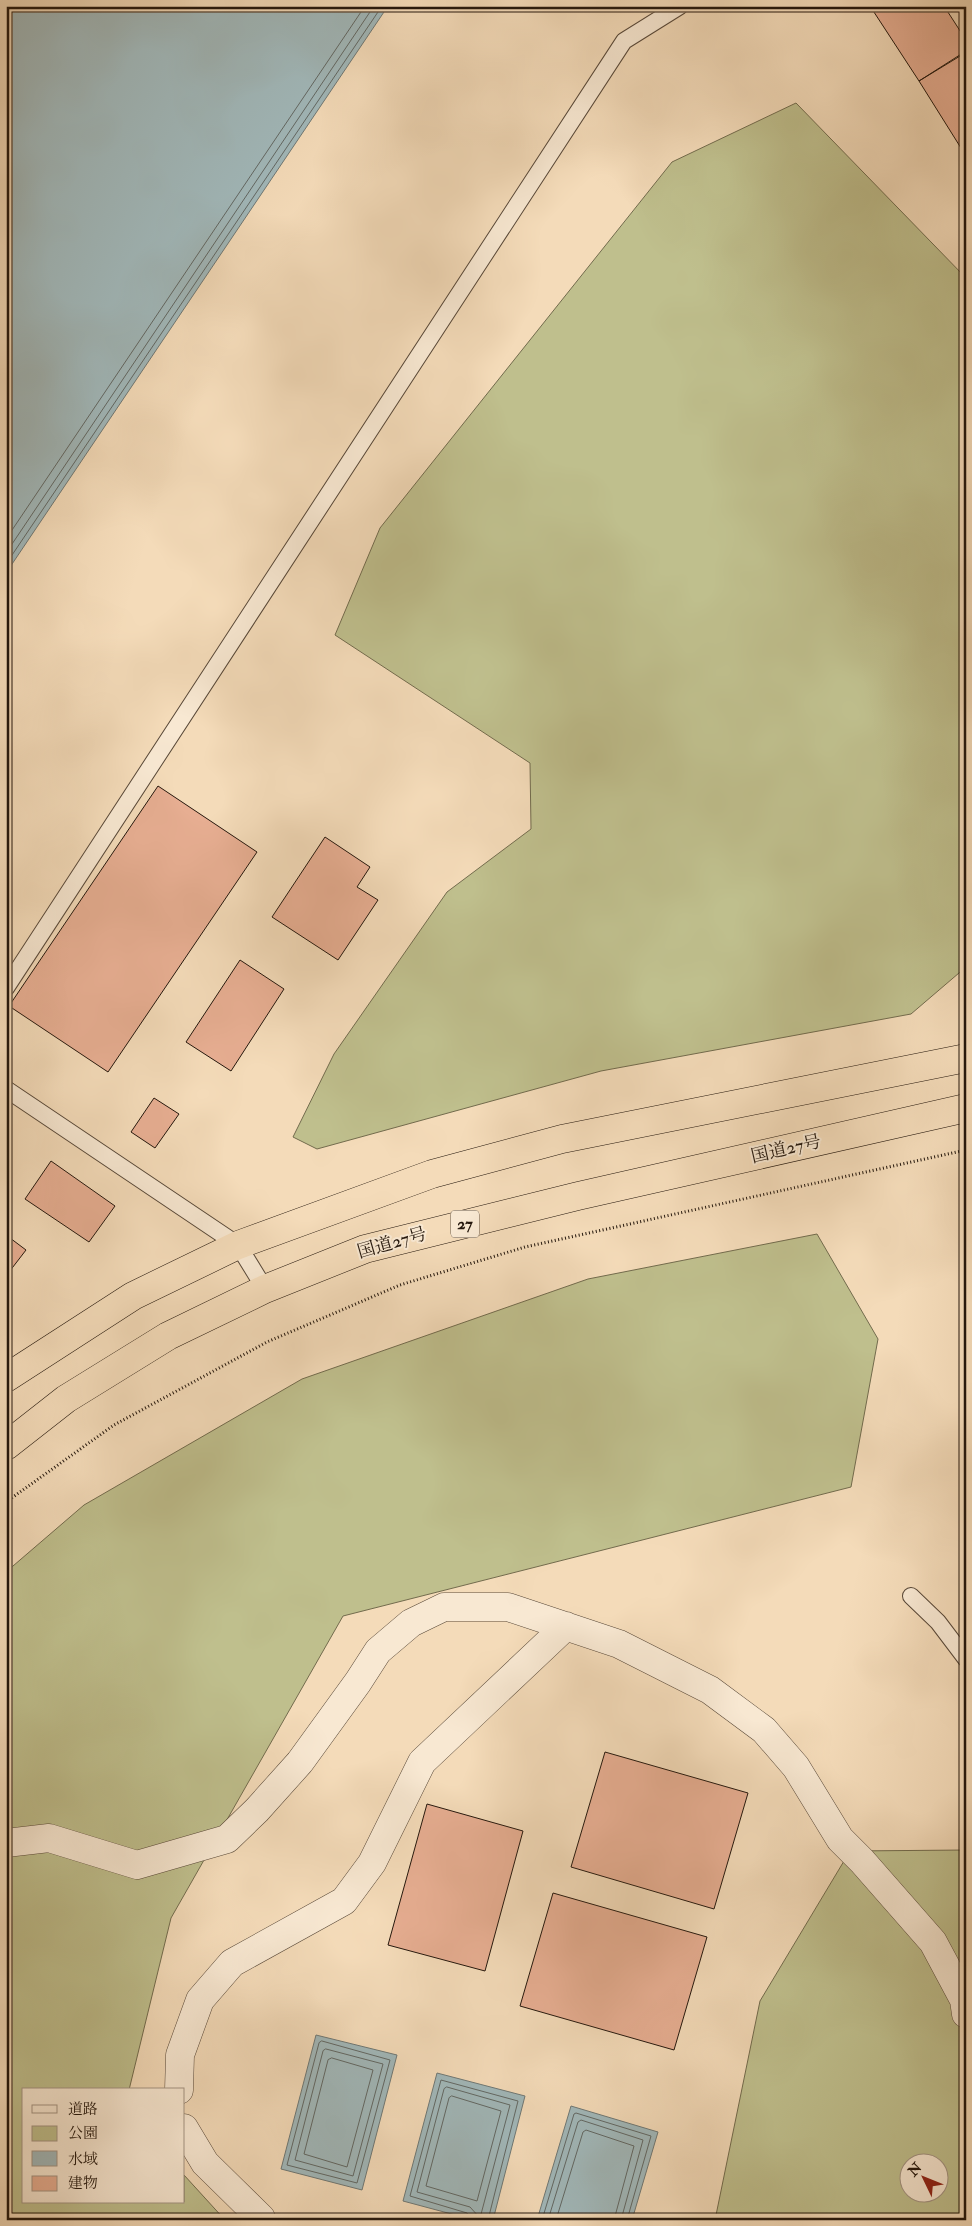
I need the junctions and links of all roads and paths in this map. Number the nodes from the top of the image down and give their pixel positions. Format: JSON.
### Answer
{"nodes":[{"id":1,"x":680,"y":6,"type":"edge"},
{"id":2,"x":6,"y":988,"type":"edge"},
{"id":3,"x":966,"y":1058,"type":"edge"},
{"id":4,"x":6,"y":1089,"type":"edge"},
{"id":5,"x":966,"y":1108,"type":"edge"},
{"id":6,"x":966,"y":1150,"type":"edge"},
{"id":7,"x":238,"y":1245,"type":"junction"},
{"id":8,"x":266,"y":1290,"type":"junction"},
{"id":9,"x":6,"y":1378,"type":"edge"},
{"id":10,"x":6,"y":1446,"type":"edge"},
{"id":11,"x":6,"y":1502,"type":"edge"},
{"id":12,"x":911,"y":1596,"type":"dead end"},
{"id":13,"x":566,"y":1626,"type":"junction"},
{"id":14,"x":966,"y":1660,"type":"edge"},
{"id":15,"x":6,"y":1843,"type":"edge"},
{"id":16,"x":966,"y":2014,"type":"edge"},
{"id":17,"x":179,"y":2088,"type":"edge"},
{"id":18,"x":185,"y":2130,"type":"edge"},
{"id":19,"x":261,"y":2218,"type":"dead end"}],
"edges":[{"from":1,"to":2,"type":"lane"},
{"from":3,"to":7,"type":"highway"},
{"from":4,"to":7,"type":"lane"},
{"from":5,"to":8,"type":"highway","name":"国道27号","number":"27"},
{"from":6,"to":11,"type":"path"},
{"from":7,"to":8,"type":"lane"},
{"from":7,"to":9,"type":"highway"},
{"from":8,"to":10,"type":"highway","name":"国道27号","number":"27"},
{"from":12,"to":14,"type":"lane"},
{"from":13,"to":15,"type":"street"},
{"from":13,"to":16,"type":"street"},
{"from":13,"to":17,"type":"street"},
{"from":18,"to":19,"type":"street"}]}
